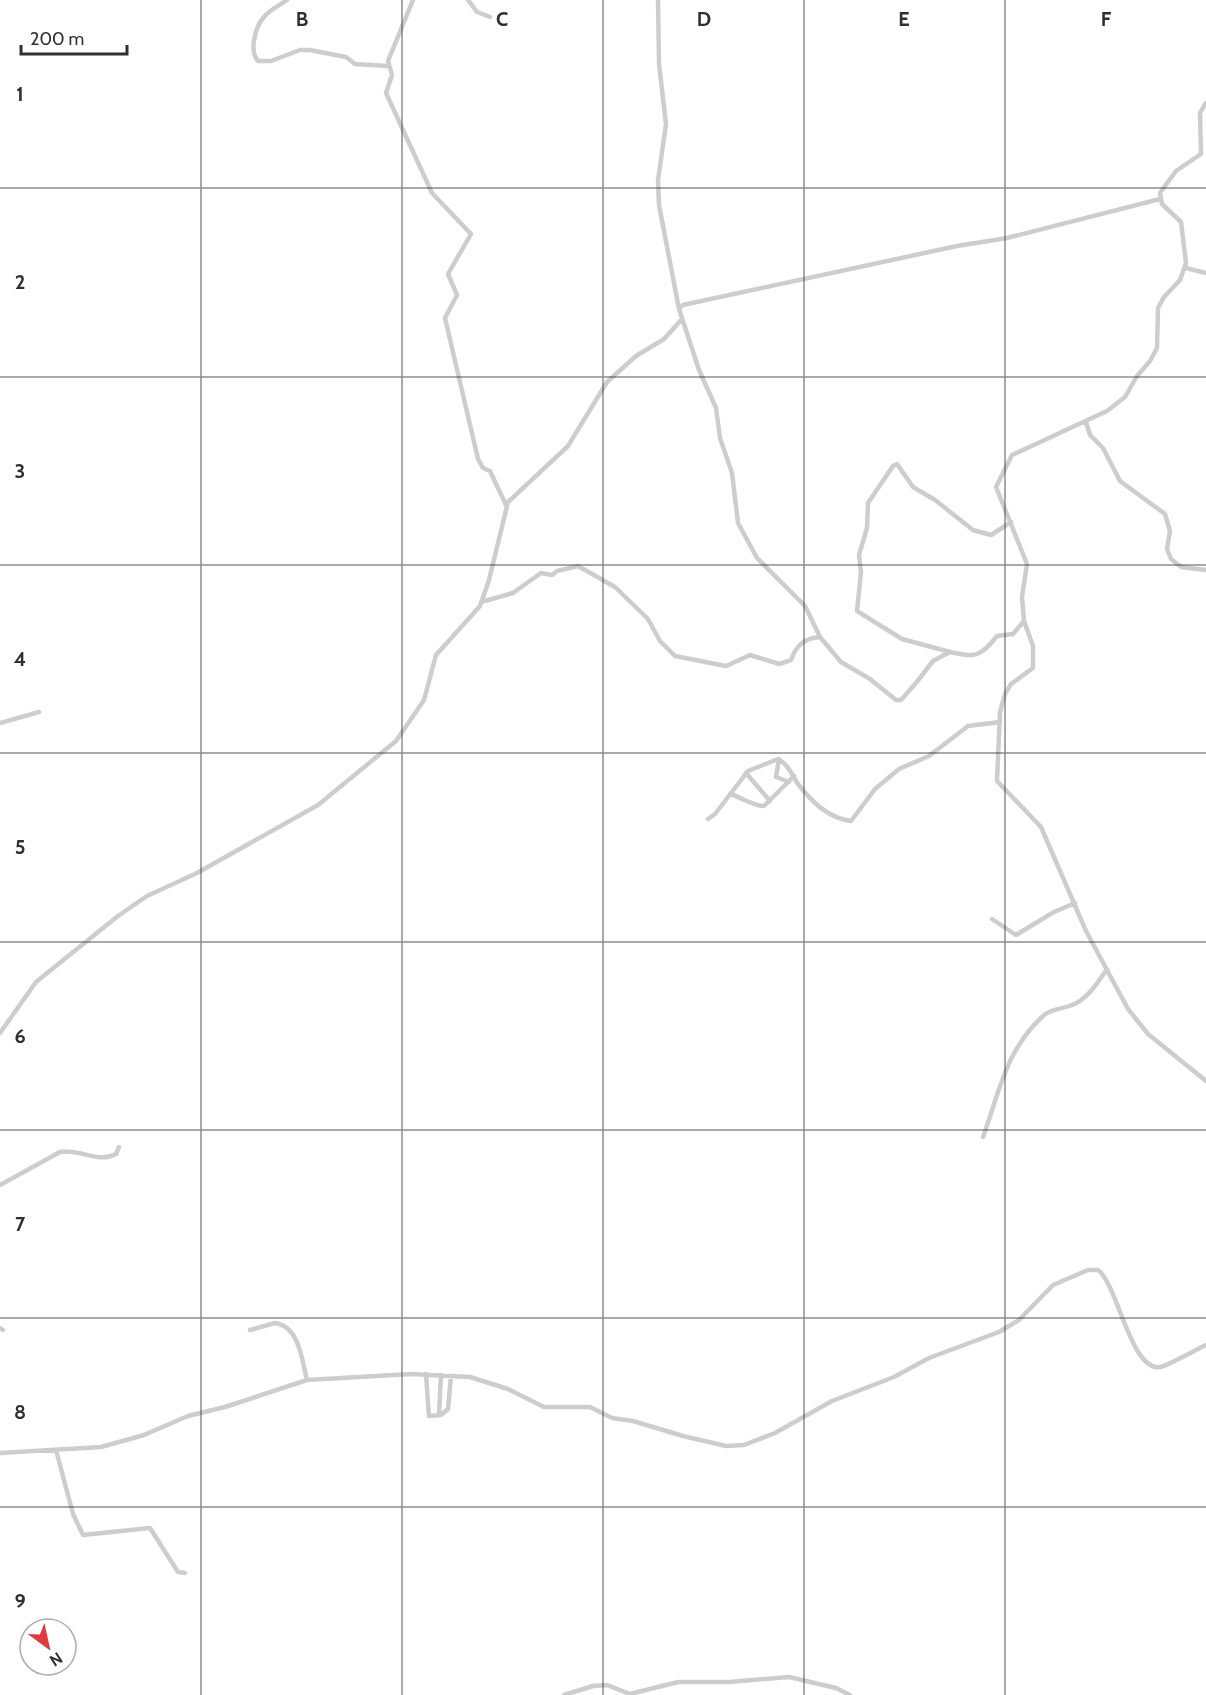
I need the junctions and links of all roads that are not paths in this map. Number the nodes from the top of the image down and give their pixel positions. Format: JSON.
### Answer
{"nodes":[{"id":1,"x":287,"y":0,"type":"edge"},
{"id":2,"x":413,"y":0,"type":"edge"},
{"id":3,"x":468,"y":0,"type":"edge"},
{"id":4,"x":658,"y":0,"type":"edge"},
{"id":5,"x":490,"y":17,"type":"dead end"},
{"id":6,"x":388,"y":66,"type":"junction"},
{"id":7,"x":1206,"y":103,"type":"edge"},
{"id":8,"x":1160,"y":199,"type":"junction"},
{"id":9,"x":1186,"y":268,"type":"junction"},
{"id":10,"x":1206,"y":273,"type":"edge"},
{"id":11,"x":679,"y":309,"type":"junction"},
{"id":12,"x":682,"y":319,"type":"junction"},
{"id":13,"x":1086,"y":422,"type":"junction"},
{"id":14,"x":506,"y":505,"type":"junction"},
{"id":15,"x":1011,"y":522,"type":"junction"},
{"id":16,"x":1206,"y":570,"type":"edge"},
{"id":17,"x":481,"y":602,"type":"junction"},
{"id":18,"x":1024,"y":621,"type":"junction"},
{"id":19,"x":820,"y":637,"type":"junction"},
{"id":20,"x":950,"y":652,"type":"junction"},
{"id":21,"x":39,"y":712,"type":"dead end"},
{"id":22,"x":1000,"y":722,"type":"junction"},
{"id":23,"x":0,"y":723,"type":"edge"},
{"id":24,"x":779,"y":759,"type":"junction"},
{"id":25,"x":746,"y":773,"type":"junction"},
{"id":26,"x":794,"y":776,"type":"junction"},
{"id":27,"x":789,"y":782,"type":"junction"},
{"id":28,"x":730,"y":794,"type":"junction"},
{"id":29,"x":770,"y":801,"type":"junction"},
{"id":30,"x":708,"y":819,"type":"dead end"},
{"id":31,"x":1075,"y":903,"type":"junction"},
{"id":32,"x":992,"y":919,"type":"dead end"},
{"id":33,"x":1107,"y":969,"type":"junction"},
{"id":34,"x":0,"y":1033,"type":"edge"},
{"id":35,"x":1206,"y":1081,"type":"edge"},
{"id":36,"x":983,"y":1137,"type":"dead end"},
{"id":37,"x":120,"y":1147,"type":"dead end"},
{"id":38,"x":0,"y":1185,"type":"edge"},
{"id":39,"x":250,"y":1330,"type":"dead end"},
{"id":40,"x":1206,"y":1344,"type":"edge"},
{"id":41,"x":426,"y":1374,"type":"junction"},
{"id":42,"x":441,"y":1375,"type":"junction"},
{"id":43,"x":452,"y":1376,"type":"junction"},
{"id":44,"x":307,"y":1380,"type":"junction"},
{"id":45,"x":439,"y":1415,"type":"junction"},
{"id":46,"x":56,"y":1450,"type":"junction"},
{"id":47,"x":0,"y":1453,"type":"edge"},
{"id":48,"x":185,"y":1573,"type":"dead end"},
{"id":49,"x":564,"y":1695,"type":"edge"},
{"id":50,"x":850,"y":1695,"type":"edge"}],
"edges":[{"from":1,"to":6,"type":"street"},
{"from":2,"to":6,"type":"street"},
{"from":3,"to":5,"type":"street"},
{"from":4,"to":11,"type":"street"},
{"from":6,"to":14,"type":"street"},
{"from":7,"to":8,"type":"street"},
{"from":8,"to":9,"type":"street"},
{"from":8,"to":11,"type":"street"},
{"from":9,"to":10,"type":"street"},
{"from":9,"to":13,"type":"street"},
{"from":11,"to":12,"type":"street"},
{"from":12,"to":14,"type":"street"},
{"from":12,"to":19,"type":"street"},
{"from":13,"to":15,"type":"street"},
{"from":13,"to":16,"type":"street"},
{"from":14,"to":17,"type":"street"},
{"from":15,"to":18,"type":"street"},
{"from":15,"to":20,"type":"street"},
{"from":17,"to":19,"type":"street"},
{"from":17,"to":34,"type":"street"},
{"from":18,"to":20,"type":"street"},
{"from":18,"to":22,"type":"street"},
{"from":19,"to":20,"type":"street"},
{"from":21,"to":23,"type":"street"},
{"from":22,"to":26,"type":"street"},
{"from":22,"to":31,"type":"street"},
{"from":24,"to":25,"type":"street"},
{"from":24,"to":26,"type":"street"},
{"from":24,"to":27,"type":"street"},
{"from":25,"to":28,"type":"street"},
{"from":25,"to":29,"type":"street"},
{"from":26,"to":27,"type":"street"},
{"from":27,"to":29,"type":"street"},
{"from":28,"to":29,"type":"street"},
{"from":28,"to":30,"type":"street"},
{"from":31,"to":32,"type":"street"},
{"from":31,"to":33,"type":"street"},
{"from":33,"to":35,"type":"street"},
{"from":33,"to":36,"type":"street"},
{"from":37,"to":38,"type":"street"},
{"from":39,"to":44,"type":"street"},
{"from":40,"to":43,"type":"street"},
{"from":41,"to":42,"type":"street"},
{"from":41,"to":44,"type":"street"},
{"from":41,"to":45,"type":"street"},
{"from":42,"to":43,"type":"street"},
{"from":42,"to":45,"type":"street"},
{"from":43,"to":45,"type":"street"},
{"from":44,"to":46,"type":"street"},
{"from":46,"to":47,"type":"street"},
{"from":46,"to":48,"type":"street"},
{"from":49,"to":50,"type":"street"}]}
